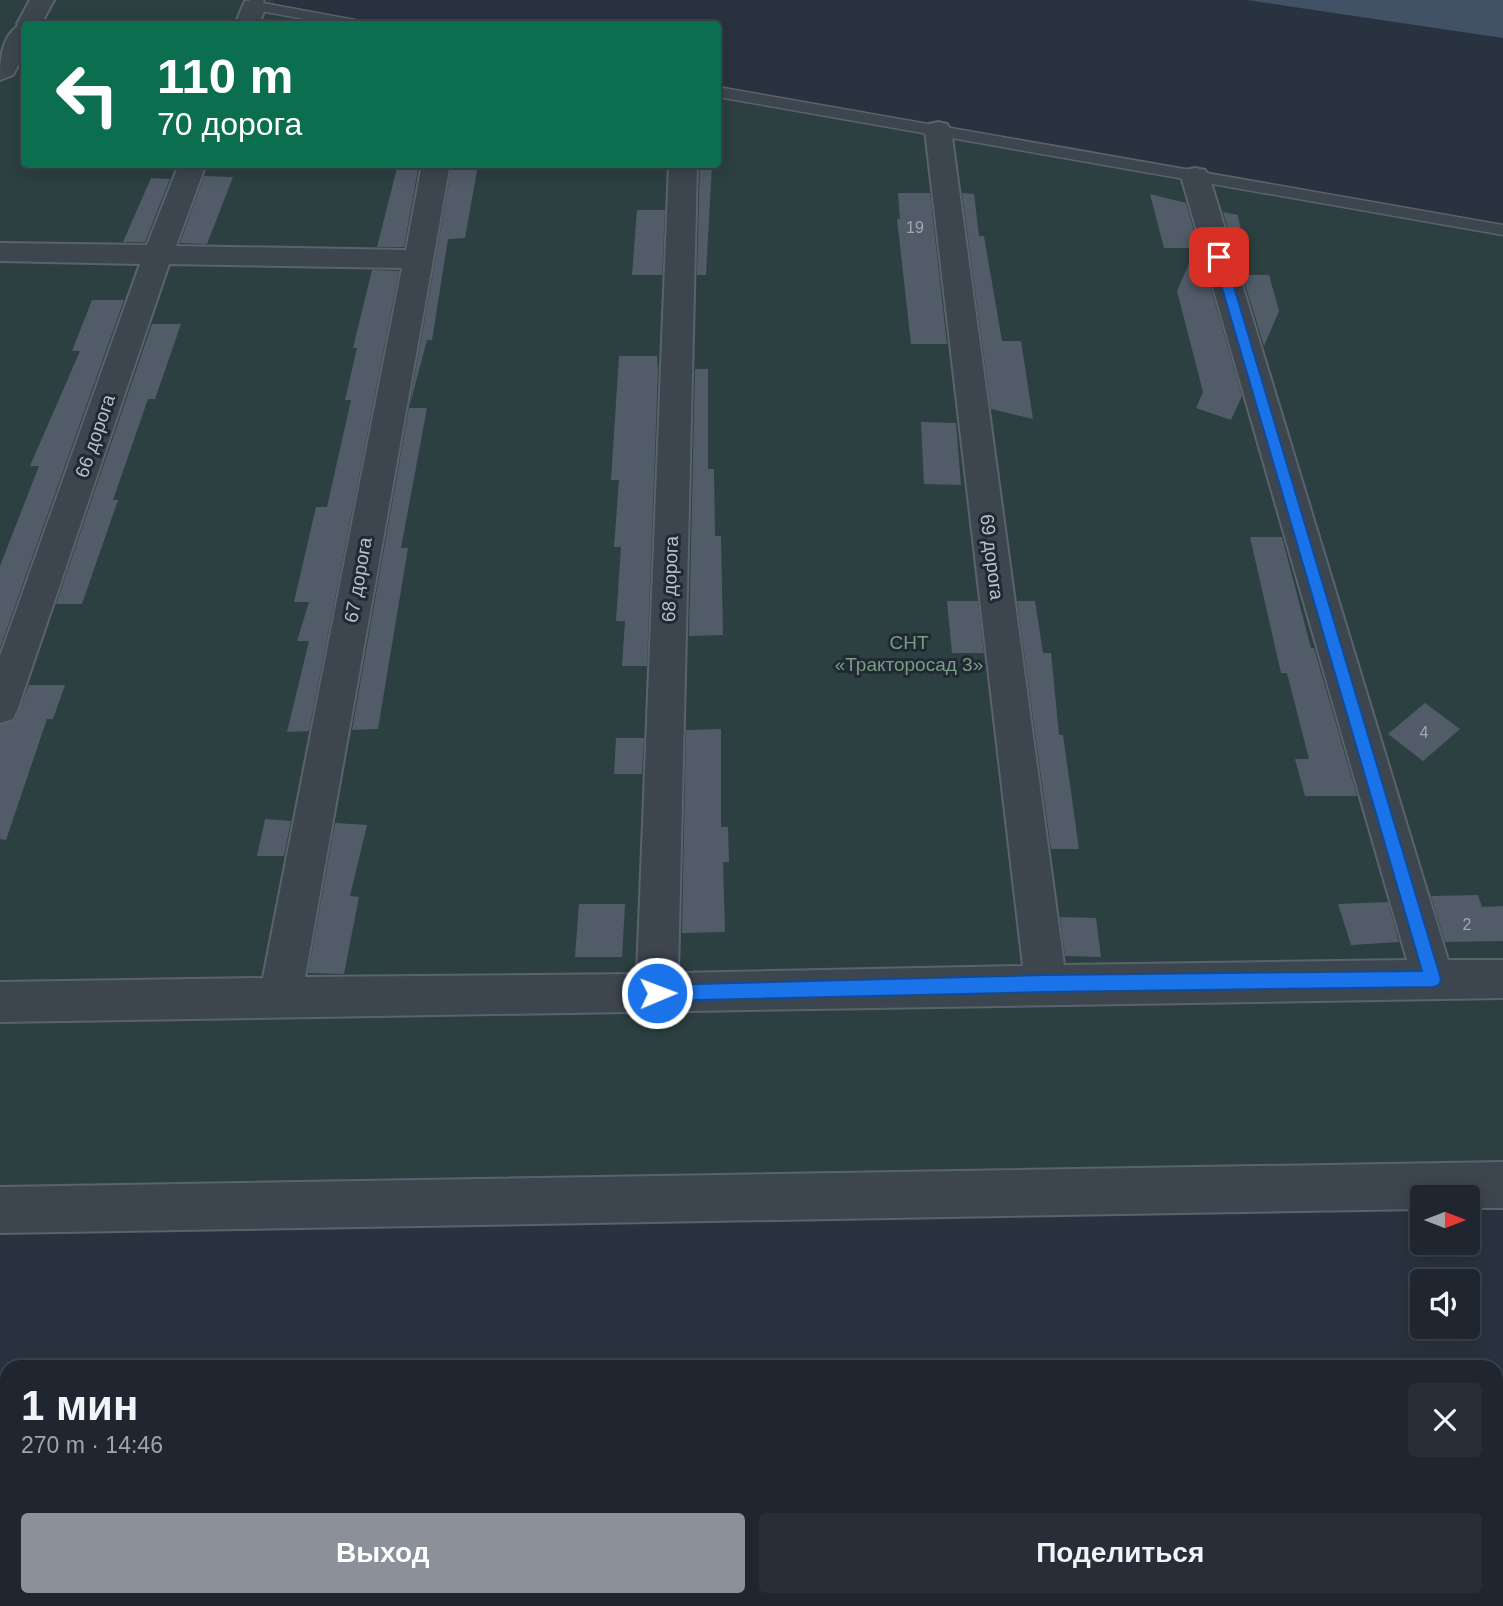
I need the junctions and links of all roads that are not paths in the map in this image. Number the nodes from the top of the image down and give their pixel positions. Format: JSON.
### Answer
{"nodes":[{"id":1,"x":42,"y":0,"type":"edge"},
{"id":2,"x":253,"y":10,"type":"edge"},
{"id":3,"x":31,"y":21,"type":"edge"},
{"id":4,"x":333,"y":21,"type":"edge"},
{"id":5,"x":21,"y":38,"type":"edge"},
{"id":6,"x":0,"y":72,"type":"edge"},
{"id":7,"x":721,"y":93,"type":"edge"},
{"id":8,"x":938,"y":130,"type":"junction"},
{"id":9,"x":191,"y":168,"type":"edge"},
{"id":10,"x":435,"y":168,"type":"edge"},
{"id":11,"x":683,"y":168,"type":"edge"},
{"id":12,"x":1195,"y":177,"type":"junction"},
{"id":13,"x":1503,"y":230,"type":"edge"},
{"id":14,"x":0,"y":252,"type":"edge"},
{"id":15,"x":158,"y":254,"type":"junction"},
{"id":16,"x":417,"y":259,"type":"junction"},
{"id":17,"x":0,"y":708,"type":"edge"},
{"id":18,"x":1433,"y":979,"type":"junction"},
{"id":19,"x":1503,"y":979,"type":"edge"},
{"id":20,"x":1046,"y":984,"type":"junction"},
{"id":21,"x":657,"y":993,"type":"junction"},
{"id":22,"x":281,"y":995,"type":"junction"},
{"id":23,"x":0,"y":1002,"type":"edge"},
{"id":24,"x":1503,"y":1185,"type":"edge"},
{"id":25,"x":0,"y":1210,"type":"edge"}],
"edges":[{"from":1,"to":3,"type":"street"},
{"from":2,"to":4,"type":"lane"},
{"from":5,"to":6,"type":"street"},
{"from":7,"to":8,"type":"lane"},
{"from":8,"to":12,"type":"lane"},
{"from":8,"to":20,"type":"street","name":"69 дорога"},
{"from":9,"to":15,"type":"street","name":"66 дорога"},
{"from":10,"to":16,"type":"street","name":"67 дорога"},
{"from":11,"to":21,"type":"street","name":"68 дорога"},
{"from":12,"to":13,"type":"lane"},
{"from":12,"to":18,"type":"street"},
{"from":14,"to":15,"type":"street"},
{"from":15,"to":16,"type":"street"},
{"from":15,"to":17,"type":"street","name":"66 дорога"},
{"from":16,"to":22,"type":"street","name":"67 дорога"},
{"from":18,"to":19,"type":"street"},
{"from":18,"to":20,"type":"street"},
{"from":20,"to":21,"type":"street"},
{"from":21,"to":22,"type":"street"},
{"from":22,"to":23,"type":"street"},
{"from":24,"to":25,"type":"street"}]}
